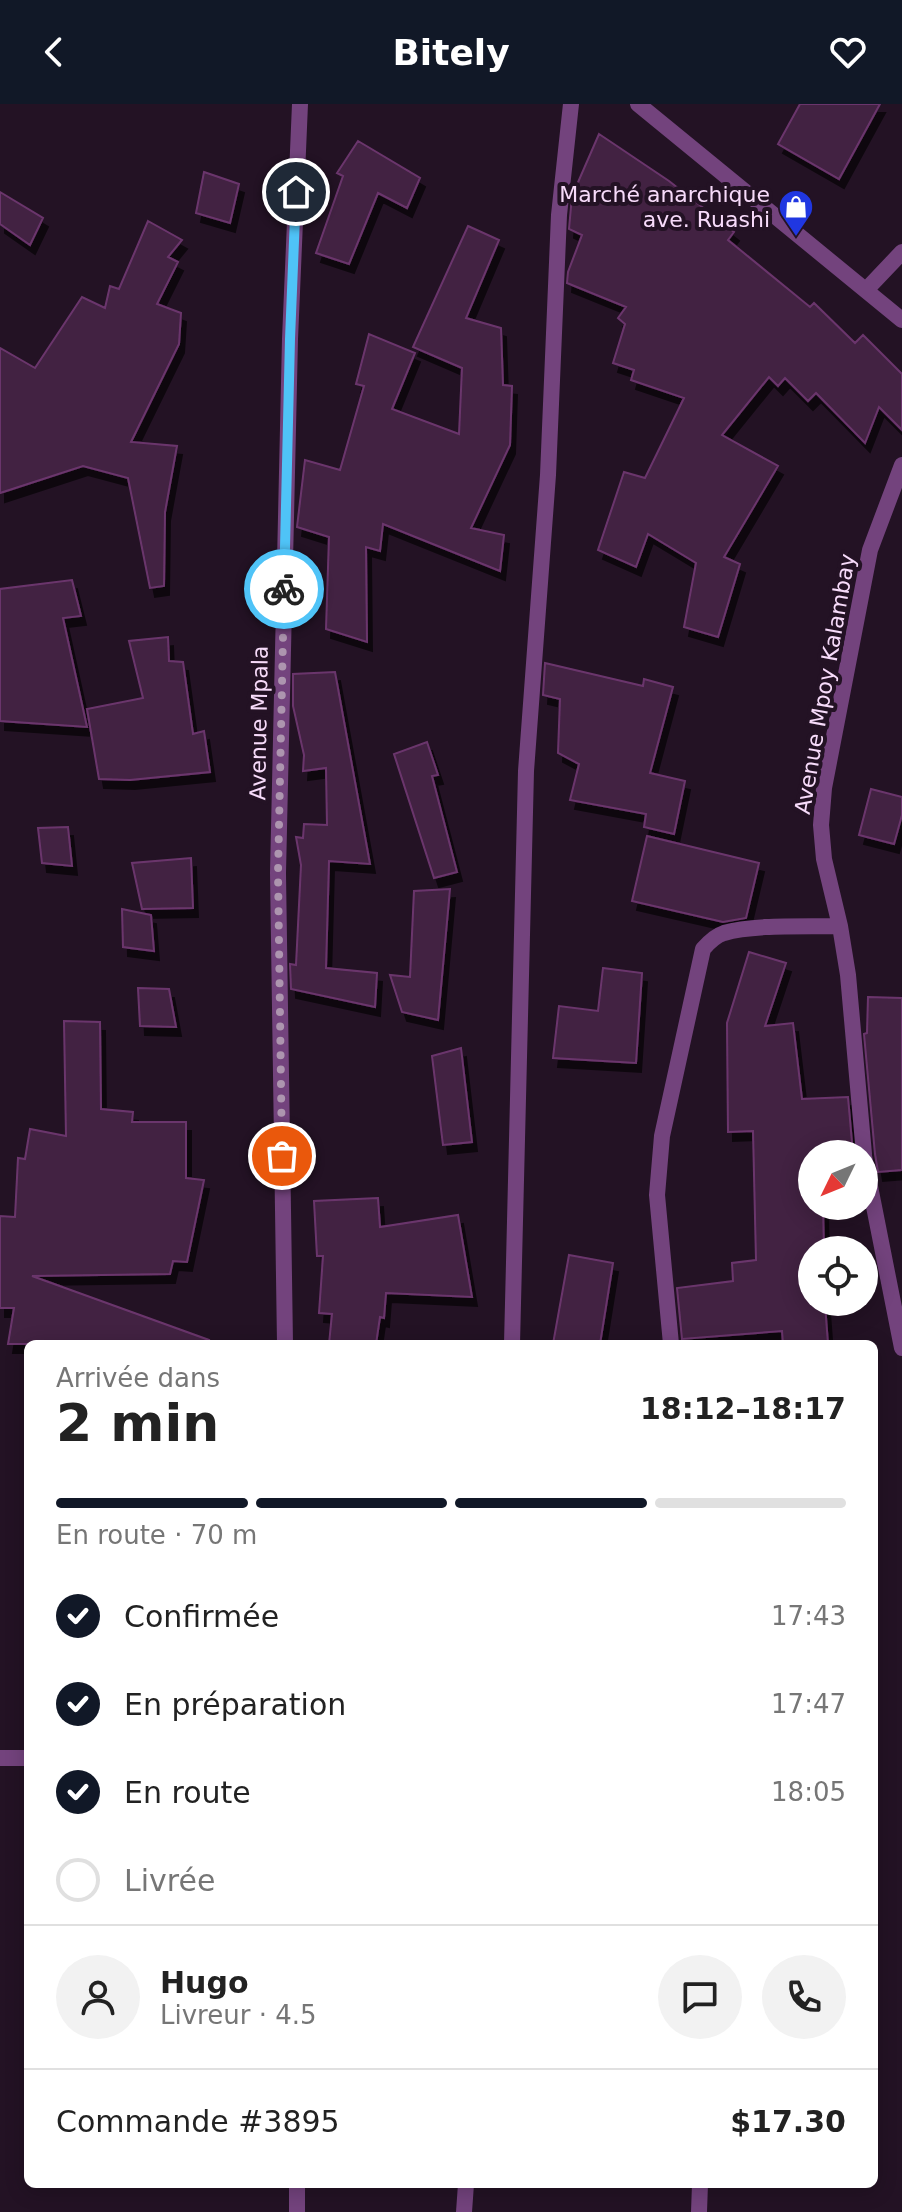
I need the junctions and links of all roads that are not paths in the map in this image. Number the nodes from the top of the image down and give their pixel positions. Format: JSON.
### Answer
{"nodes":[{"id":1,"x":300,"y":104,"type":"edge"},
{"id":2,"x":571,"y":104,"type":"edge"},
{"id":3,"x":638,"y":104,"type":"edge"},
{"id":4,"x":902,"y":252,"type":"edge"},
{"id":5,"x":866,"y":290,"type":"junction"},
{"id":6,"x":902,"y":320,"type":"edge"},
{"id":7,"x":902,"y":465,"type":"edge"},
{"id":8,"x":840,"y":926,"type":"junction"},
{"id":9,"x":863,"y":1140,"type":"edge"},
{"id":10,"x":877,"y":1220,"type":"edge"},
{"id":11,"x":285,"y":1340,"type":"edge"},
{"id":12,"x":512,"y":1340,"type":"edge"},
{"id":13,"x":671,"y":1340,"type":"edge"},
{"id":14,"x":902,"y":1348,"type":"edge"},
{"id":15,"x":0,"y":1758,"type":"edge"},
{"id":16,"x":24,"y":1758,"type":"edge"},
{"id":17,"x":297,"y":2188,"type":"edge"},
{"id":18,"x":466,"y":2188,"type":"edge"},
{"id":19,"x":700,"y":2188,"type":"edge"},
{"id":20,"x":297,"y":2212,"type":"edge"},
{"id":21,"x":464,"y":2212,"type":"edge"},
{"id":22,"x":699,"y":2212,"type":"edge"}],
"edges":[{"from":1,"to":11,"type":"street","name":"Avenue Mpala"},
{"from":2,"to":12,"type":"street"},
{"from":3,"to":5,"type":"street"},
{"from":4,"to":5,"type":"street"},
{"from":5,"to":6,"type":"street"},
{"from":7,"to":8,"type":"street","name":"Avenue Mpoy Kalambay"},
{"from":8,"to":9,"type":"street","name":"Avenue Mpoy Kalambay"},
{"from":8,"to":13,"type":"street"},
{"from":10,"to":14,"type":"street","name":"Avenue Mpoy Kalambay"},
{"from":15,"to":16,"type":"street"},
{"from":17,"to":20,"type":"street"},
{"from":18,"to":21,"type":"street"},
{"from":19,"to":22,"type":"street"}]}
